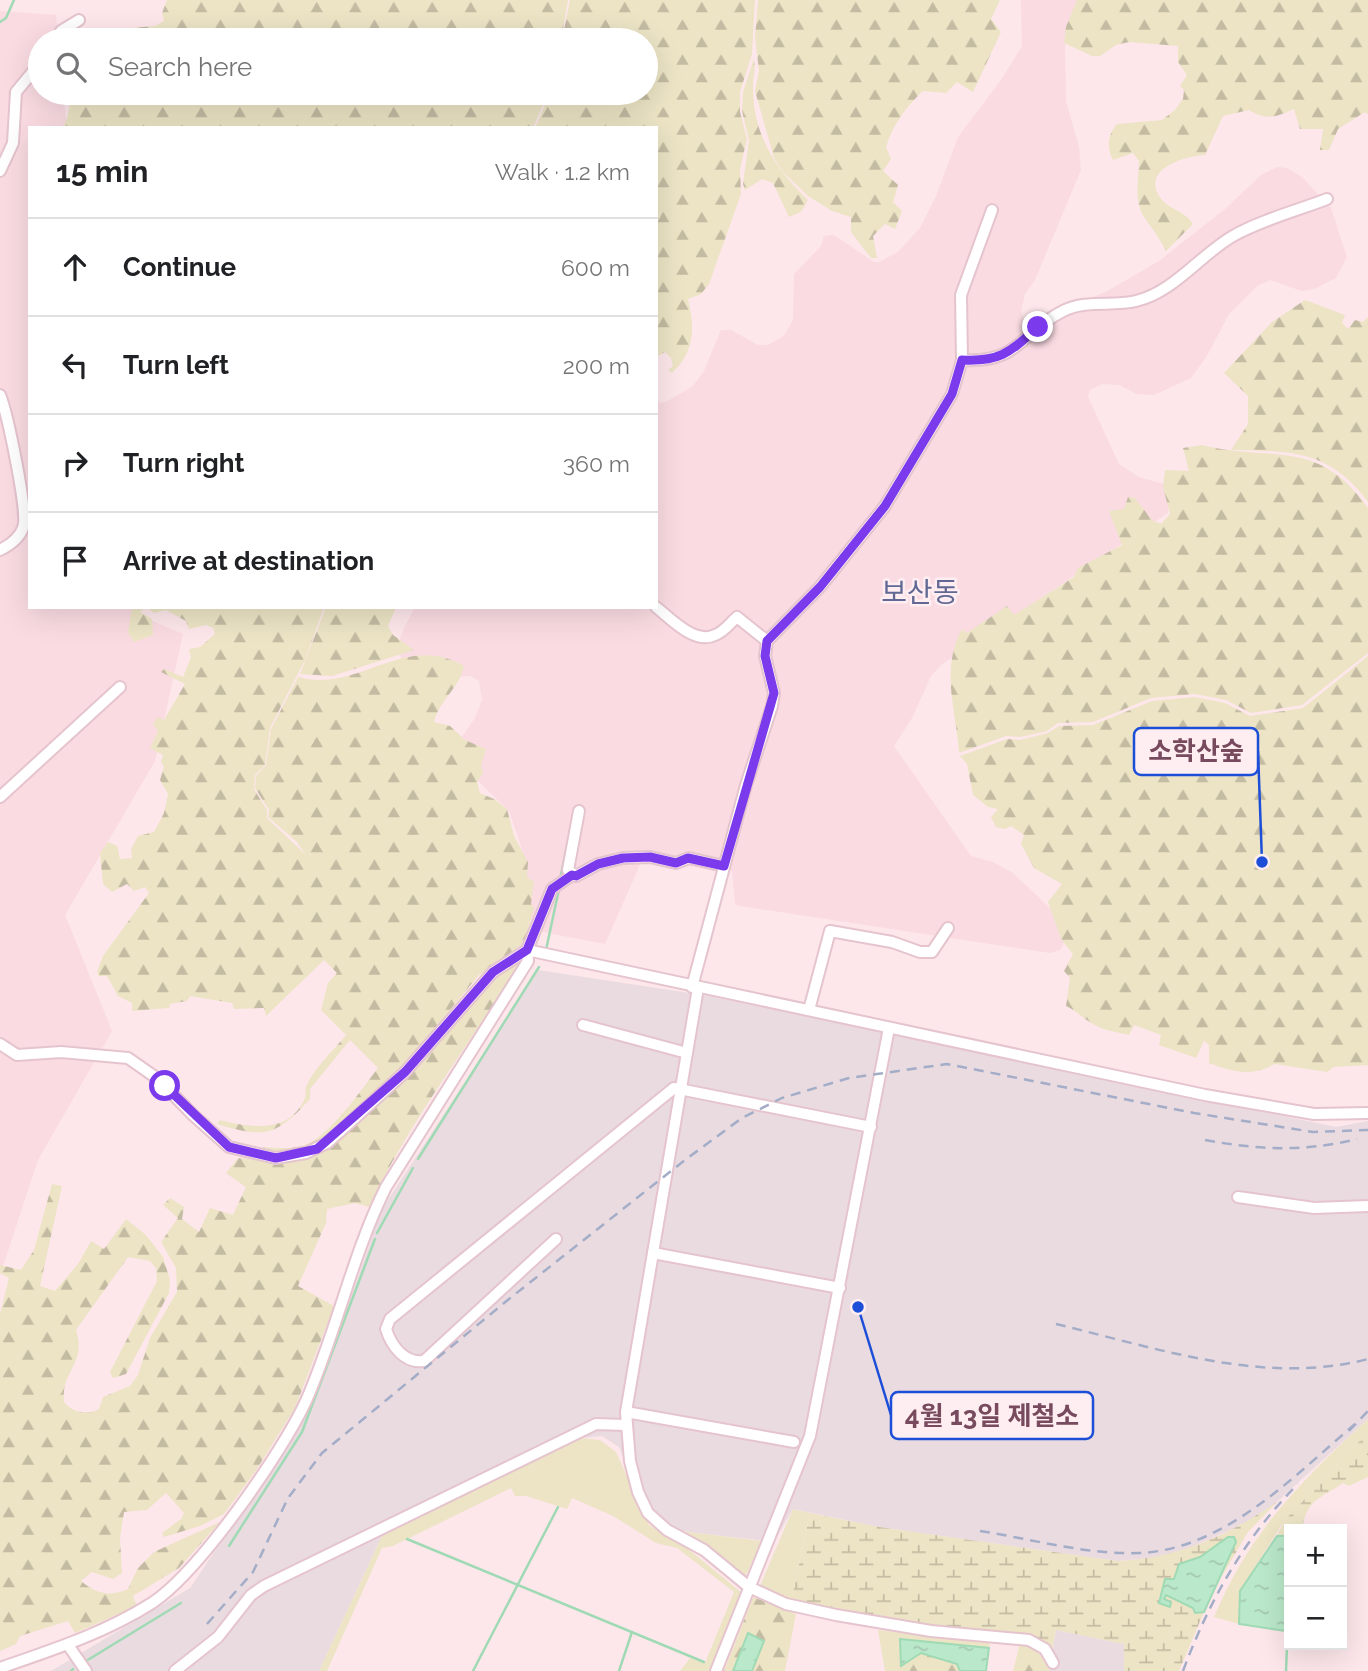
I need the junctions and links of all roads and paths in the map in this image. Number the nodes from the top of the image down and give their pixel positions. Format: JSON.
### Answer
{"nodes":[{"id":1,"x":79,"y":20,"type":"dead end"},
{"id":2,"x":66,"y":28,"type":"edge"},
{"id":3,"x":28,"y":78,"type":"edge"},
{"id":4,"x":0,"y":171,"type":"edge"},
{"id":5,"x":1327,"y":199,"type":"dead end"},
{"id":6,"x":992,"y":209,"type":"dead end"},
{"id":7,"x":962,"y":360,"type":"junction"},
{"id":8,"x":0,"y":395,"type":"edge"},
{"id":9,"x":0,"y":550,"type":"edge"},
{"id":10,"x":658,"y":608,"type":"edge"},
{"id":11,"x":767,"y":641,"type":"junction"},
{"id":12,"x":120,"y":687,"type":"dead end"},
{"id":13,"x":0,"y":797,"type":"edge"},
{"id":14,"x":579,"y":811,"type":"dead end"},
{"id":15,"x":724,"y":866,"type":"junction"},
{"id":16,"x":564,"y":880,"type":"junction"},
{"id":17,"x":948,"y":928,"type":"dead end"},
{"id":18,"x":527,"y":950,"type":"junction"},
{"id":19,"x":695,"y":988,"type":"junction"},
{"id":20,"x":809,"y":1010,"type":"junction"},
{"id":21,"x":583,"y":1025,"type":"dead end"},
{"id":22,"x":889,"y":1028,"type":"junction"},
{"id":23,"x":0,"y":1044,"type":"edge"},
{"id":24,"x":687,"y":1053,"type":"junction"},
{"id":25,"x":681,"y":1087,"type":"junction"},
{"id":26,"x":1368,"y":1113,"type":"edge"},
{"id":27,"x":871,"y":1127,"type":"junction"},
{"id":28,"x":1238,"y":1197,"type":"dead end"},
{"id":29,"x":1368,"y":1206,"type":"edge"},
{"id":30,"x":556,"y":1239,"type":"dead end"},
{"id":31,"x":653,"y":1253,"type":"junction"},
{"id":32,"x":840,"y":1288,"type":"junction"},
{"id":33,"x":626,"y":1412,"type":"junction"},
{"id":34,"x":625,"y":1425,"type":"junction"},
{"id":35,"x":794,"y":1442,"type":"dead end"},
{"id":36,"x":749,"y":1587,"type":"junction"},
{"id":37,"x":68,"y":1645,"type":"junction"},
{"id":38,"x":1053,"y":1662,"type":"dead end"},
{"id":39,"x":0,"y":1668,"type":"edge"},
{"id":40,"x":86,"y":1671,"type":"edge"},
{"id":41,"x":175,"y":1671,"type":"edge"},
{"id":42,"x":716,"y":1671,"type":"edge"}],
"edges":[{"from":1,"to":2,"type":"street"},
{"from":3,"to":4,"type":"street"},
{"from":5,"to":7,"type":"street"},
{"from":6,"to":7,"type":"street"},
{"from":7,"to":11,"type":"street"},
{"from":8,"to":9,"type":"street"},
{"from":10,"to":11,"type":"street"},
{"from":11,"to":15,"type":"street"},
{"from":12,"to":13,"type":"street"},
{"from":14,"to":16,"type":"street"},
{"from":15,"to":16,"type":"street"},
{"from":15,"to":19,"type":"street"},
{"from":16,"to":18,"type":"street"},
{"from":17,"to":20,"type":"street"},
{"from":18,"to":19,"type":"street"},
{"from":18,"to":23,"type":"street"},
{"from":18,"to":37,"type":"street"},
{"from":19,"to":20,"type":"street"},
{"from":19,"to":24,"type":"street"},
{"from":20,"to":22,"type":"street"},
{"from":21,"to":24,"type":"street"},
{"from":22,"to":26,"type":"street"},
{"from":22,"to":27,"type":"street"},
{"from":24,"to":25,"type":"street"},
{"from":25,"to":27,"type":"street"},
{"from":25,"to":30,"type":"street"},
{"from":25,"to":31,"type":"street"},
{"from":27,"to":32,"type":"street"},
{"from":28,"to":29,"type":"street"},
{"from":31,"to":32,"type":"street"},
{"from":31,"to":33,"type":"street"},
{"from":32,"to":36,"type":"street"},
{"from":33,"to":34,"type":"street"},
{"from":33,"to":35,"type":"street"},
{"from":34,"to":36,"type":"street"},
{"from":34,"to":41,"type":"street"},
{"from":36,"to":38,"type":"street"},
{"from":36,"to":42,"type":"street"},
{"from":37,"to":39,"type":"street"},
{"from":37,"to":40,"type":"street"}]}
